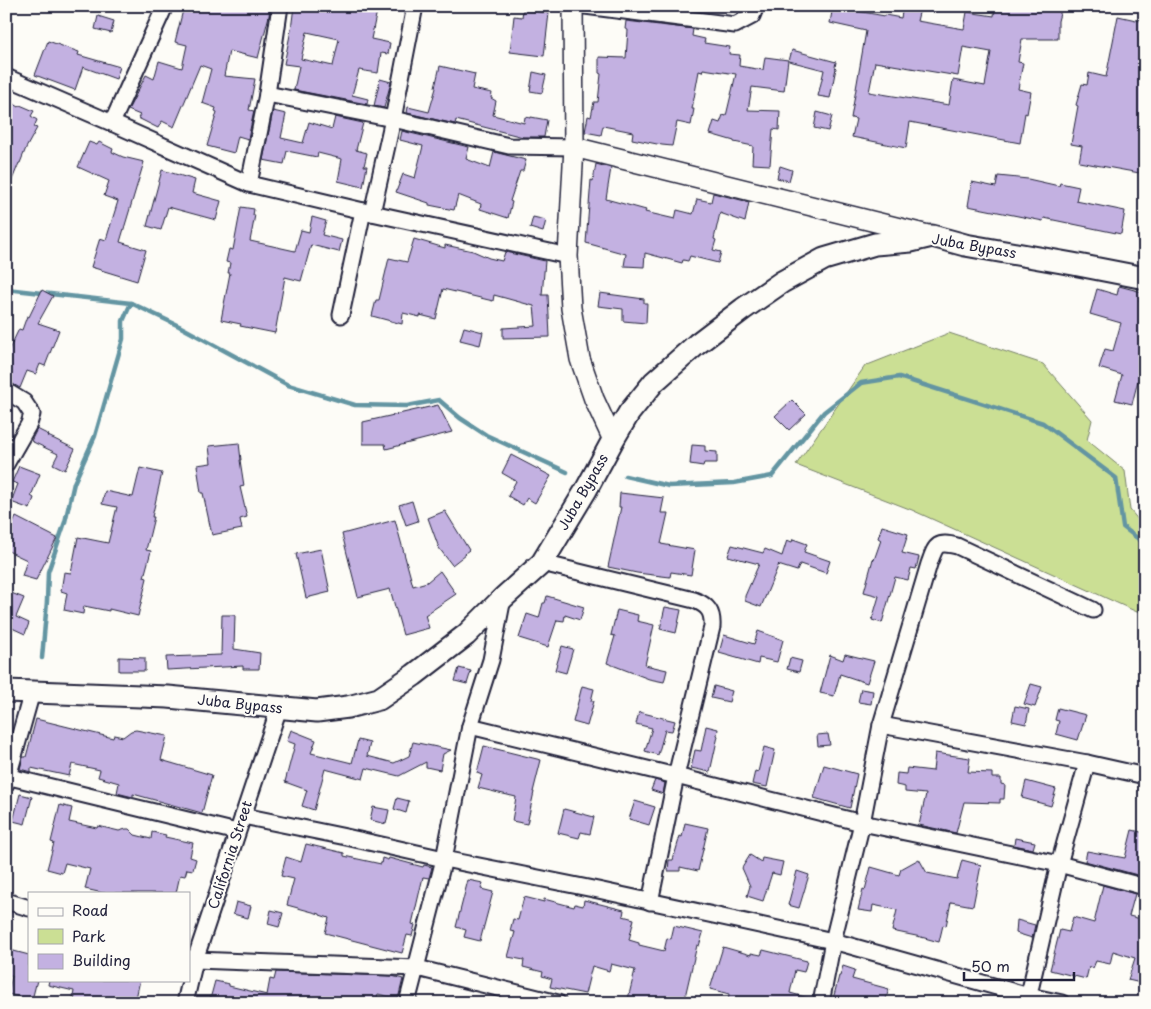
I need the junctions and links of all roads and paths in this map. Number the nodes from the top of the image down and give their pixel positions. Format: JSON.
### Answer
{"nodes":[{"id":1,"x":165,"y":6,"type":"edge"},
{"id":2,"x":280,"y":6,"type":"edge"},
{"id":3,"x":415,"y":6,"type":"edge"},
{"id":4,"x":573,"y":6,"type":"edge"},
{"id":5,"x":585,"y":6,"type":"edge"},
{"id":6,"x":756,"y":6,"type":"edge"},
{"id":7,"x":6,"y":77,"type":"edge"},
{"id":8,"x":266,"y":94,"type":"junction"},
{"id":9,"x":393,"y":119,"type":"junction"},
{"id":10,"x":112,"y":123,"type":"junction"},
{"id":11,"x":574,"y":147,"type":"junction"},
{"id":12,"x":249,"y":184,"type":"junction"},
{"id":13,"x":368,"y":212,"type":"junction"},
{"id":14,"x":932,"y":236,"type":"junction"},
{"id":15,"x":568,"y":256,"type":"junction"},
{"id":16,"x":1145,"y":278,"type":"edge"},
{"id":17,"x":341,"y":315,"type":"dead end"},
{"id":18,"x":6,"y":391,"type":"edge"},
{"id":19,"x":613,"y":440,"type":"junction"},
{"id":20,"x":6,"y":464,"type":"edge"},
{"id":21,"x":542,"y":563,"type":"junction"},
{"id":22,"x":503,"y":598,"type":"junction"},
{"id":23,"x":1093,"y":610,"type":"dead end"},
{"id":24,"x":6,"y":691,"type":"edge"},
{"id":25,"x":32,"y":692,"type":"junction"},
{"id":26,"x":279,"y":708,"type":"junction"},
{"id":27,"x":881,"y":725,"type":"junction"},
{"id":28,"x":470,"y":726,"type":"junction"},
{"id":29,"x":1086,"y":763,"type":"junction"},
{"id":30,"x":676,"y":776,"type":"junction"},
{"id":31,"x":1145,"y":776,"type":"edge"},
{"id":32,"x":7,"y":779,"type":"edge"},
{"id":33,"x":243,"y":816,"type":"junction"},
{"id":34,"x":862,"y":823,"type":"junction"},
{"id":35,"x":237,"y":832,"type":"junction"},
{"id":36,"x":444,"y":859,"type":"junction"},
{"id":37,"x":1060,"y":864,"type":"junction"},
{"id":38,"x":1145,"y":887,"type":"edge"},
{"id":39,"x":6,"y":901,"type":"edge"},
{"id":40,"x":650,"y":902,"type":"junction"},
{"id":41,"x":28,"y":908,"type":"edge"},
{"id":42,"x":833,"y":941,"type":"junction"},
{"id":43,"x":192,"y":959,"type":"edge"},
{"id":44,"x":417,"y":968,"type":"junction"},
{"id":45,"x":188,"y":982,"type":"edge"},
{"id":46,"x":1028,"y":999,"type":"edge"},
{"id":47,"x":184,"y":1003,"type":"edge"},
{"id":48,"x":408,"y":1003,"type":"edge"},
{"id":49,"x":558,"y":1003,"type":"edge"},
{"id":50,"x":821,"y":1003,"type":"edge"},
{"id":51,"x":1062,"y":1003,"type":"edge"}],
"edges":[{"from":1,"to":10,"type":"street"},
{"from":2,"to":8,"type":"street"},
{"from":3,"to":9,"type":"street"},
{"from":4,"to":11,"type":"street"},
{"from":5,"to":6,"type":"street"},
{"from":7,"to":10,"type":"street"},
{"from":8,"to":9,"type":"street"},
{"from":8,"to":12,"type":"street"},
{"from":9,"to":11,"type":"street"},
{"from":9,"to":13,"type":"street"},
{"from":10,"to":12,"type":"street"},
{"from":11,"to":14,"type":"street"},
{"from":11,"to":15,"type":"street"},
{"from":12,"to":13,"type":"street"},
{"from":13,"to":15,"type":"street"},
{"from":13,"to":17,"type":"street"},
{"from":14,"to":16,"type":"main road","name":"Juba Bypass"},
{"from":14,"to":19,"type":"main road","name":"Juba Bypass"},
{"from":15,"to":19,"type":"street"},
{"from":18,"to":20,"type":"street"},
{"from":19,"to":21,"type":"main road","name":"Juba Bypass"},
{"from":21,"to":22,"type":"main road","name":"Juba Bypass"},
{"from":21,"to":30,"type":"street"},
{"from":22,"to":26,"type":"main road","name":"Juba Bypass"},
{"from":22,"to":28,"type":"street"},
{"from":23,"to":27,"type":"street"},
{"from":24,"to":25,"type":"main road","name":"Juba Bypass"},
{"from":25,"to":26,"type":"main road","name":"Juba Bypass"},
{"from":25,"to":32,"type":"street"},
{"from":26,"to":33,"type":"street","name":"California Street"},
{"from":27,"to":29,"type":"street"},
{"from":27,"to":34,"type":"street"},
{"from":28,"to":30,"type":"street"},
{"from":28,"to":36,"type":"street"},
{"from":29,"to":31,"type":"street"},
{"from":29,"to":37,"type":"street"},
{"from":30,"to":34,"type":"street"},
{"from":30,"to":40,"type":"street"},
{"from":32,"to":35,"type":"street"},
{"from":33,"to":35,"type":"street","name":"California Street"},
{"from":33,"to":36,"type":"street"},
{"from":34,"to":37,"type":"street"},
{"from":34,"to":42,"type":"street"},
{"from":35,"to":43,"type":"street","name":"California Street"},
{"from":36,"to":40,"type":"street"},
{"from":36,"to":44,"type":"street"},
{"from":37,"to":38,"type":"street"},
{"from":37,"to":46,"type":"street"},
{"from":39,"to":41,"type":"street"},
{"from":40,"to":42,"type":"street"},
{"from":42,"to":46,"type":"street"},
{"from":42,"to":50,"type":"street"},
{"from":43,"to":44,"type":"street"},
{"from":44,"to":48,"type":"street"},
{"from":44,"to":49,"type":"street"},
{"from":45,"to":47,"type":"street","name":"California Street"},
{"from":46,"to":51,"type":"street"}]}
